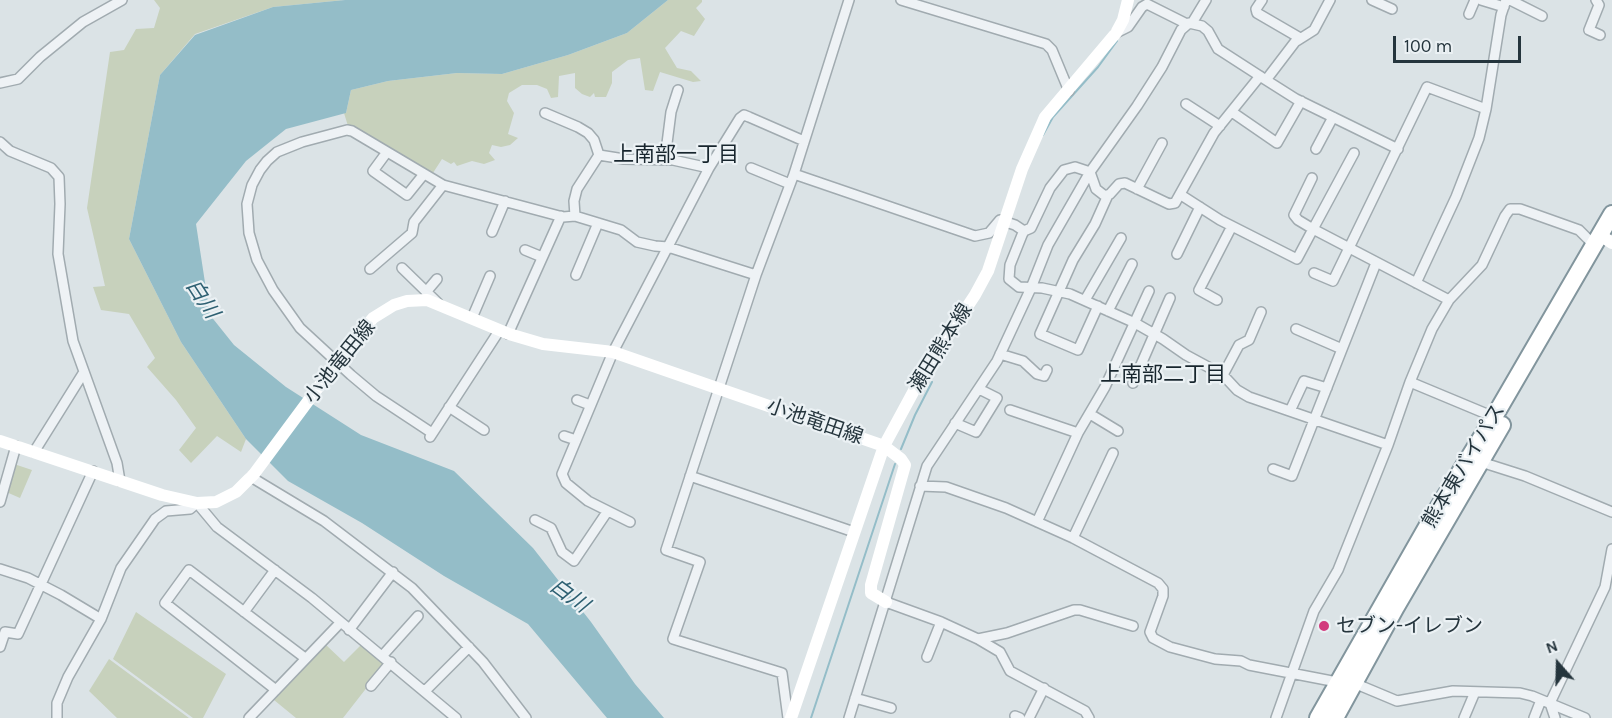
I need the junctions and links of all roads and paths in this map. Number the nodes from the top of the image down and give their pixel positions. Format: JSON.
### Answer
{"nodes":[{"id":1,"x":123,"y":0,"type":"edge"},
{"id":2,"x":849,"y":0,"type":"edge"},
{"id":3,"x":901,"y":0,"type":"edge"},
{"id":4,"x":1128,"y":0,"type":"edge"},
{"id":5,"x":1206,"y":0,"type":"edge"},
{"id":6,"x":1262,"y":0,"type":"edge"},
{"id":7,"x":1317,"y":0,"type":"edge"},
{"id":8,"x":1372,"y":0,"type":"edge"},
{"id":9,"x":1475,"y":0,"type":"edge"},
{"id":10,"x":1481,"y":0,"type":"edge"},
{"id":11,"x":1521,"y":0,"type":"edge"},
{"id":12,"x":1596,"y":0,"type":"edge"},
{"id":13,"x":1506,"y":2,"type":"edge"},
{"id":14,"x":1328,"y":3,"type":"edge"},
{"id":15,"x":1392,"y":9,"type":"dead end"},
{"id":16,"x":1469,"y":14,"type":"dead end"},
{"id":17,"x":1189,"y":23,"type":"junction"},
{"id":18,"x":1116,"y":33,"type":"junction"},
{"id":19,"x":1600,"y":35,"type":"dead end"},
{"id":20,"x":1300,"y":38,"type":"junction"},
{"id":21,"x":1263,"y":78,"type":"junction"},
{"id":22,"x":0,"y":83,"type":"edge"},
{"id":23,"x":678,"y":90,"type":"dead end"},
{"id":24,"x":1068,"y":91,"type":"junction"},
{"id":25,"x":1301,"y":101,"type":"junction"},
{"id":26,"x":1186,"y":104,"type":"dead end"},
{"id":27,"x":1486,"y":109,"type":"junction"},
{"id":28,"x":1232,"y":112,"type":"junction"},
{"id":29,"x":545,"y":113,"type":"dead end"},
{"id":30,"x":1332,"y":117,"type":"junction"},
{"id":31,"x":1220,"y":126,"type":"junction"},
{"id":32,"x":804,"y":141,"type":"junction"},
{"id":33,"x":0,"y":142,"type":"edge"},
{"id":34,"x":1162,"y":142,"type":"dead end"},
{"id":35,"x":1316,"y":148,"type":"dead end"},
{"id":36,"x":1398,"y":149,"type":"junction"},
{"id":37,"x":387,"y":152,"type":"junction"},
{"id":38,"x":1354,"y":153,"type":"dead end"},
{"id":39,"x":599,"y":155,"type":"junction"},
{"id":40,"x":665,"y":159,"type":"junction"},
{"id":41,"x":708,"y":168,"type":"junction"},
{"id":42,"x":751,"y":168,"type":"dead end"},
{"id":43,"x":1090,"y":172,"type":"junction"},
{"id":44,"x":424,"y":174,"type":"junction"},
{"id":45,"x":794,"y":174,"type":"junction"},
{"id":46,"x":1312,"y":178,"type":"dead end"},
{"id":47,"x":790,"y":184,"type":"junction"},
{"id":48,"x":442,"y":185,"type":"junction"},
{"id":49,"x":1137,"y":189,"type":"junction"},
{"id":50,"x":1108,"y":195,"type":"junction"},
{"id":51,"x":1181,"y":195,"type":"junction"},
{"id":52,"x":505,"y":201,"type":"junction"},
{"id":53,"x":1200,"y":207,"type":"junction"},
{"id":54,"x":1612,"y":214,"type":"edge"},
{"id":55,"x":561,"y":216,"type":"junction"},
{"id":56,"x":575,"y":216,"type":"junction"},
{"id":57,"x":1005,"y":221,"type":"junction"},
{"id":58,"x":598,"y":223,"type":"junction"},
{"id":59,"x":1232,"y":226,"type":"junction"},
{"id":60,"x":1312,"y":229,"type":"junction"},
{"id":61,"x":1024,"y":231,"type":"junction"},
{"id":62,"x":492,"y":232,"type":"dead end"},
{"id":63,"x":1121,"y":238,"type":"dead end"},
{"id":64,"x":1606,"y":240,"type":"edge"},
{"id":65,"x":669,"y":247,"type":"junction"},
{"id":66,"x":1348,"y":249,"type":"junction"},
{"id":67,"x":525,"y":250,"type":"dead end"},
{"id":68,"x":1177,"y":254,"type":"dead end"},
{"id":69,"x":542,"y":257,"type":"junction"},
{"id":70,"x":1376,"y":263,"type":"junction"},
{"id":71,"x":1132,"y":264,"type":"dead end"},
{"id":72,"x":402,"y":268,"type":"dead end"},
{"id":73,"x":370,"y":269,"type":"dead end"},
{"id":74,"x":1314,"y":273,"type":"dead end"},
{"id":75,"x":576,"y":275,"type":"dead end"},
{"id":76,"x":756,"y":275,"type":"junction"},
{"id":77,"x":490,"y":276,"type":"dead end"},
{"id":78,"x":437,"y":279,"type":"dead end"},
{"id":79,"x":1416,"y":283,"type":"junction"},
{"id":80,"x":1031,"y":288,"type":"junction"},
{"id":81,"x":1059,"y":291,"type":"junction"},
{"id":82,"x":1149,"y":291,"type":"dead end"},
{"id":83,"x":426,"y":292,"type":"junction"},
{"id":84,"x":1170,"y":298,"type":"dead end"},
{"id":85,"x":1085,"y":300,"type":"junction"},
{"id":86,"x":1217,"y":300,"type":"dead end"},
{"id":87,"x":1449,"y":300,"type":"junction"},
{"id":88,"x":440,"y":304,"type":"junction"},
{"id":89,"x":1098,"y":306,"type":"junction"},
{"id":90,"x":1108,"y":311,"type":"junction"},
{"id":91,"x":1261,"y":312,"type":"dead end"},
{"id":92,"x":472,"y":318,"type":"junction"},
{"id":93,"x":1135,"y":323,"type":"junction"},
{"id":94,"x":1296,"y":329,"type":"dead end"},
{"id":95,"x":503,"y":332,"type":"junction"},
{"id":96,"x":1155,"y":334,"type":"junction"},
{"id":97,"x":1342,"y":349,"type":"junction"},
{"id":98,"x":613,"y":352,"type":"junction"},
{"id":99,"x":1000,"y":354,"type":"junction"},
{"id":100,"x":337,"y":362,"type":"junction"},
{"id":101,"x":84,"y":372,"type":"junction"},
{"id":102,"x":1223,"y":375,"type":"junction"},
{"id":103,"x":1045,"y":376,"type":"dead end"},
{"id":104,"x":1410,"y":382,"type":"junction"},
{"id":105,"x":1133,"y":383,"type":"dead end"},
{"id":106,"x":1327,"y":388,"type":"junction"},
{"id":107,"x":719,"y":389,"type":"junction"},
{"id":108,"x":979,"y":389,"type":"junction"},
{"id":109,"x":577,"y":400,"type":"dead end"},
{"id":110,"x":590,"y":405,"type":"junction"},
{"id":111,"x":449,"y":407,"type":"junction"},
{"id":112,"x":1010,"y":410,"type":"dead end"},
{"id":113,"x":1290,"y":411,"type":"junction"},
{"id":114,"x":1090,"y":414,"type":"junction"},
{"id":115,"x":1494,"y":417,"type":"junction"},
{"id":116,"x":1314,"y":420,"type":"junction"},
{"id":117,"x":955,"y":423,"type":"junction"},
{"id":118,"x":484,"y":430,"type":"dead end"},
{"id":119,"x":1118,"y":431,"type":"dead end"},
{"id":120,"x":1078,"y":433,"type":"junction"},
{"id":121,"x":564,"y":436,"type":"dead end"},
{"id":122,"x":576,"y":440,"type":"junction"},
{"id":123,"x":0,"y":441,"type":"edge"},
{"id":124,"x":1388,"y":445,"type":"junction"},
{"id":125,"x":16,"y":446,"type":"junction"},
{"id":126,"x":884,"y":446,"type":"junction"},
{"id":127,"x":34,"y":452,"type":"junction"},
{"id":128,"x":1113,"y":453,"type":"dead end"},
{"id":129,"x":1481,"y":462,"type":"junction"},
{"id":130,"x":1273,"y":469,"type":"dead end"},
{"id":131,"x":93,"y":471,"type":"junction"},
{"id":132,"x":690,"y":476,"type":"junction"},
{"id":133,"x":251,"y":477,"type":"junction"},
{"id":134,"x":120,"y":481,"type":"junction"},
{"id":135,"x":920,"y":486,"type":"junction"},
{"id":136,"x":0,"y":502,"type":"edge"},
{"id":137,"x":197,"y":503,"type":"junction"},
{"id":138,"x":607,"y":512,"type":"junction"},
{"id":139,"x":1612,"y":512,"type":"edge"},
{"id":140,"x":535,"y":520,"type":"dead end"},
{"id":141,"x":630,"y":522,"type":"dead end"},
{"id":142,"x":1037,"y":522,"type":"junction"},
{"id":143,"x":854,"y":532,"type":"junction"},
{"id":144,"x":1073,"y":538,"type":"junction"},
{"id":145,"x":1612,"y":549,"type":"edge"},
{"id":146,"x":0,"y":569,"type":"edge"},
{"id":147,"x":275,"y":570,"type":"junction"},
{"id":148,"x":393,"y":572,"type":"junction"},
{"id":149,"x":42,"y":585,"type":"junction"},
{"id":150,"x":886,"y":602,"type":"junction"},
{"id":151,"x":244,"y":612,"type":"junction"},
{"id":152,"x":418,"y":616,"type":"dead end"},
{"id":153,"x":101,"y":620,"type":"junction"},
{"id":154,"x":941,"y":622,"type":"junction"},
{"id":155,"x":340,"y":623,"type":"junction"},
{"id":156,"x":1133,"y":626,"type":"dead end"},
{"id":157,"x":349,"y":630,"type":"junction"},
{"id":158,"x":978,"y":639,"type":"junction"},
{"id":159,"x":469,"y":646,"type":"junction"},
{"id":160,"x":0,"y":647,"type":"edge"},
{"id":161,"x":383,"y":655,"type":"junction"},
{"id":162,"x":927,"y":657,"type":"dead end"},
{"id":163,"x":304,"y":658,"type":"junction"},
{"id":164,"x":391,"y":662,"type":"junction"},
{"id":165,"x":1292,"y":674,"type":"junction"},
{"id":166,"x":1337,"y":682,"type":"junction"},
{"id":167,"x":1354,"y":683,"type":"junction"},
{"id":168,"x":371,"y":686,"type":"dead end"},
{"id":169,"x":1044,"y":688,"type":"junction"},
{"id":170,"x":276,"y":690,"type":"junction"},
{"id":171,"x":425,"y":691,"type":"junction"},
{"id":172,"x":1475,"y":692,"type":"junction"},
{"id":173,"x":855,"y":698,"type":"junction"},
{"id":174,"x":1546,"y":702,"type":"junction"},
{"id":175,"x":891,"y":708,"type":"dead end"},
{"id":176,"x":447,"y":710,"type":"junction"},
{"id":177,"x":523,"y":714,"type":"edge"},
{"id":178,"x":252,"y":717,"type":"edge"},
{"id":179,"x":57,"y":718,"type":"edge"},
{"id":180,"x":440,"y":718,"type":"edge"},
{"id":181,"x":456,"y":718,"type":"edge"},
{"id":182,"x":511,"y":718,"type":"edge"},
{"id":183,"x":790,"y":718,"type":"edge"},
{"id":184,"x":849,"y":718,"type":"edge"},
{"id":185,"x":1029,"y":718,"type":"edge"},
{"id":186,"x":1089,"y":718,"type":"edge"},
{"id":187,"x":1276,"y":718,"type":"edge"},
{"id":188,"x":1318,"y":718,"type":"edge"},
{"id":189,"x":1335,"y":718,"type":"edge"},
{"id":190,"x":1464,"y":718,"type":"edge"},
{"id":191,"x":1534,"y":718,"type":"edge"},
{"id":192,"x":1555,"y":718,"type":"edge"},
{"id":193,"x":1585,"y":718,"type":"edge"}],
"edges":[{"from":1,"to":22,"type":"street"},
{"from":2,"to":32,"type":"street"},
{"from":3,"to":24,"type":"street"},
{"from":4,"to":18,"type":"main road","name":"瀬田熊本線"},
{"from":5,"to":17,"type":"street"},
{"from":6,"to":20,"type":"street"},
{"from":7,"to":14,"type":"street"},
{"from":8,"to":15,"type":"street"},
{"from":9,"to":16,"type":"street"},
{"from":10,"to":13,"type":"street"},
{"from":11,"to":13,"type":"street"},
{"from":12,"to":19,"type":"street"},
{"from":13,"to":27,"type":"street"},
{"from":14,"to":20,"type":"street"},
{"from":17,"to":18,"type":"street"},
{"from":17,"to":21,"type":"street"},
{"from":17,"to":43,"type":"street"},
{"from":18,"to":24,"type":"main road","name":"瀬田熊本線"},
{"from":20,"to":21,"type":"street"},
{"from":21,"to":25,"type":"street"},
{"from":21,"to":28,"type":"street"},
{"from":23,"to":40,"type":"street"},
{"from":24,"to":57,"type":"main road","name":"瀬田熊本線"},
{"from":25,"to":28,"type":"street"},
{"from":25,"to":30,"type":"street"},
{"from":26,"to":31,"type":"street"},
{"from":27,"to":36,"type":"street"},
{"from":27,"to":79,"type":"street"},
{"from":28,"to":31,"type":"street"},
{"from":29,"to":39,"type":"street"},
{"from":30,"to":35,"type":"street"},
{"from":30,"to":36,"type":"street"},
{"from":31,"to":51,"type":"street"},
{"from":32,"to":41,"type":"street"},
{"from":32,"to":45,"type":"street"},
{"from":33,"to":101,"type":"street"},
{"from":34,"to":49,"type":"street"},
{"from":36,"to":66,"type":"street"},
{"from":37,"to":44,"type":"street"},
{"from":37,"to":44,"type":"street"},
{"from":37,"to":100,"type":"street"},
{"from":38,"to":60,"type":"street"},
{"from":39,"to":40,"type":"street"},
{"from":39,"to":56,"type":"street"},
{"from":40,"to":41,"type":"street"},
{"from":41,"to":65,"type":"street"},
{"from":42,"to":47,"type":"street"},
{"from":43,"to":50,"type":"street"},
{"from":43,"to":61,"type":"street"},
{"from":43,"to":80,"type":"street"},
{"from":44,"to":48,"type":"street"},
{"from":45,"to":47,"type":"street"},
{"from":45,"to":57,"type":"street"},
{"from":46,"to":60,"type":"street"},
{"from":47,"to":76,"type":"street"},
{"from":48,"to":52,"type":"street"},
{"from":48,"to":73,"type":"street"},
{"from":49,"to":50,"type":"street"},
{"from":49,"to":51,"type":"street"},
{"from":50,"to":81,"type":"street"},
{"from":51,"to":53,"type":"street"},
{"from":52,"to":55,"type":"street"},
{"from":52,"to":62,"type":"street"},
{"from":53,"to":59,"type":"street"},
{"from":53,"to":68,"type":"street"},
{"from":54,"to":64,"type":"highway","name":"熊本東バイパス"},
{"from":55,"to":56,"type":"street"},
{"from":55,"to":69,"type":"street"},
{"from":56,"to":58,"type":"street"},
{"from":57,"to":61,"type":"street"},
{"from":57,"to":126,"type":"main road","name":"瀬田熊本線"},
{"from":58,"to":65,"type":"street"},
{"from":58,"to":75,"type":"street"},
{"from":59,"to":60,"type":"street"},
{"from":59,"to":86,"type":"street"},
{"from":60,"to":66,"type":"street"},
{"from":61,"to":80,"type":"street"},
{"from":63,"to":85,"type":"street"},
{"from":64,"to":87,"type":"street"},
{"from":64,"to":115,"type":"highway","name":"熊本東バイパス"},
{"from":64,"to":129,"type":"highway","name":"熊本東バイパス"},
{"from":65,"to":76,"type":"street"},
{"from":65,"to":98,"type":"street"},
{"from":66,"to":70,"type":"street"},
{"from":66,"to":74,"type":"street"},
{"from":67,"to":69,"type":"street"},
{"from":69,"to":95,"type":"street"},
{"from":70,"to":79,"type":"street"},
{"from":70,"to":97,"type":"street"},
{"from":71,"to":90,"type":"street"},
{"from":72,"to":83,"type":"street"},
{"from":76,"to":107,"type":"street"},
{"from":77,"to":92,"type":"street"},
{"from":78,"to":83,"type":"street"},
{"from":79,"to":87,"type":"street"},
{"from":80,"to":81,"type":"street"},
{"from":80,"to":99,"type":"street"},
{"from":81,"to":85,"type":"street"},
{"from":81,"to":89,"type":"street"},
{"from":82,"to":93,"type":"street"},
{"from":83,"to":88,"type":"street"},
{"from":84,"to":96,"type":"street"},
{"from":85,"to":89,"type":"street"},
{"from":87,"to":104,"type":"street"},
{"from":88,"to":92,"type":"main road","name":"小池竜田線"},
{"from":88,"to":100,"type":"main road","name":"小池竜田線"},
{"from":89,"to":90,"type":"street"},
{"from":90,"to":93,"type":"street"},
{"from":91,"to":102,"type":"street"},
{"from":92,"to":95,"type":"main road","name":"小池竜田線"},
{"from":93,"to":96,"type":"street"},
{"from":93,"to":114,"type":"street"},
{"from":94,"to":97,"type":"street"},
{"from":95,"to":98,"type":"main road","name":"小池竜田線"},
{"from":95,"to":111,"type":"street"},
{"from":96,"to":102,"type":"street"},
{"from":96,"to":105,"type":"street"},
{"from":97,"to":106,"type":"street"},
{"from":98,"to":107,"type":"main road","name":"小池竜田線"},
{"from":98,"to":110,"type":"street"},
{"from":99,"to":103,"type":"street"},
{"from":99,"to":108,"type":"street"},
{"from":100,"to":111,"type":"street"},
{"from":100,"to":133,"type":"main road","name":"小池竜田線"},
{"from":101,"to":127,"type":"street"},
{"from":101,"to":134,"type":"street"},
{"from":102,"to":113,"type":"street"},
{"from":104,"to":115,"type":"street"},
{"from":104,"to":124,"type":"street"},
{"from":106,"to":113,"type":"street"},
{"from":106,"to":116,"type":"street"},
{"from":107,"to":126,"type":"main road","name":"小池竜田線"},
{"from":107,"to":132,"type":"street"},
{"from":108,"to":117,"type":"street"},
{"from":108,"to":117,"type":"street"},
{"from":109,"to":110,"type":"street"},
{"from":110,"to":122,"type":"street"},
{"from":111,"to":118,"type":"street"},
{"from":112,"to":120,"type":"street"},
{"from":113,"to":116,"type":"street"},
{"from":114,"to":119,"type":"street"},
{"from":114,"to":120,"type":"street"},
{"from":115,"to":166,"type":"highway","name":"熊本東バイパス"},
{"from":116,"to":124,"type":"street"},
{"from":116,"to":130,"type":"street"},
{"from":117,"to":135,"type":"street"},
{"from":120,"to":142,"type":"street"},
{"from":121,"to":122,"type":"street"},
{"from":122,"to":138,"type":"street"},
{"from":123,"to":125,"type":"main road","name":"小池竜田線"},
{"from":124,"to":165,"type":"street"},
{"from":125,"to":127,"type":"main road","name":"小池竜田線"},
{"from":125,"to":136,"type":"street"},
{"from":126,"to":143,"type":"main road","name":"瀬田熊本線"},
{"from":126,"to":150,"type":"main road"},
{"from":127,"to":131,"type":"main road","name":"小池竜田線"},
{"from":128,"to":144,"type":"street"},
{"from":129,"to":139,"type":"street"},
{"from":129,"to":167,"type":"highway","name":"熊本東バイパス"},
{"from":131,"to":134,"type":"main road","name":"小池竜田線"},
{"from":131,"to":149,"type":"street"},
{"from":132,"to":143,"type":"street"},
{"from":132,"to":183,"type":"street"},
{"from":133,"to":137,"type":"main road","name":"小池竜田線"},
{"from":133,"to":148,"type":"street"},
{"from":134,"to":137,"type":"main road","name":"小池竜田線"},
{"from":135,"to":142,"type":"street"},
{"from":135,"to":150,"type":"street"},
{"from":137,"to":147,"type":"street"},
{"from":137,"to":153,"type":"street"},
{"from":138,"to":140,"type":"street"},
{"from":138,"to":141,"type":"street"},
{"from":142,"to":144,"type":"street"},
{"from":143,"to":183,"type":"main road","name":"瀬田熊本線"},
{"from":144,"to":165,"type":"street"},
{"from":145,"to":174,"type":"street"},
{"from":146,"to":149,"type":"street"},
{"from":147,"to":151,"type":"street"},
{"from":147,"to":155,"type":"street"},
{"from":148,"to":157,"type":"street"},
{"from":148,"to":159,"type":"street"},
{"from":149,"to":153,"type":"street"},
{"from":149,"to":160,"type":"street"},
{"from":150,"to":154,"type":"street"},
{"from":150,"to":173,"type":"street"},
{"from":151,"to":163,"type":"street"},
{"from":151,"to":170,"type":"street"},
{"from":152,"to":161,"type":"street"},
{"from":153,"to":179,"type":"street"},
{"from":154,"to":158,"type":"street"},
{"from":154,"to":162,"type":"street"},
{"from":155,"to":157,"type":"street"},
{"from":155,"to":163,"type":"street"},
{"from":156,"to":158,"type":"street"},
{"from":157,"to":161,"type":"street"},
{"from":158,"to":169,"type":"street"},
{"from":159,"to":171,"type":"street"},
{"from":159,"to":177,"type":"street"},
{"from":161,"to":164,"type":"street"},
{"from":163,"to":170,"type":"street"},
{"from":164,"to":168,"type":"street"},
{"from":164,"to":171,"type":"street"},
{"from":165,"to":166,"type":"street"},
{"from":165,"to":187,"type":"street"},
{"from":166,"to":167,"type":"street"},
{"from":166,"to":188,"type":"highway","name":"熊本東バイパス"},
{"from":167,"to":172,"type":"street"},
{"from":167,"to":189,"type":"highway","name":"熊本東バイパス"},
{"from":169,"to":185,"type":"street"},
{"from":169,"to":186,"type":"street"},
{"from":170,"to":178,"type":"street"},
{"from":171,"to":176,"type":"street"},
{"from":172,"to":174,"type":"street"},
{"from":172,"to":190,"type":"street"},
{"from":173,"to":175,"type":"street"},
{"from":173,"to":184,"type":"street"},
{"from":174,"to":191,"type":"street"},
{"from":174,"to":192,"type":"street"},
{"from":174,"to":193,"type":"street"},
{"from":176,"to":180,"type":"street"},
{"from":176,"to":181,"type":"street"},
{"from":177,"to":182,"type":"street"}]}
